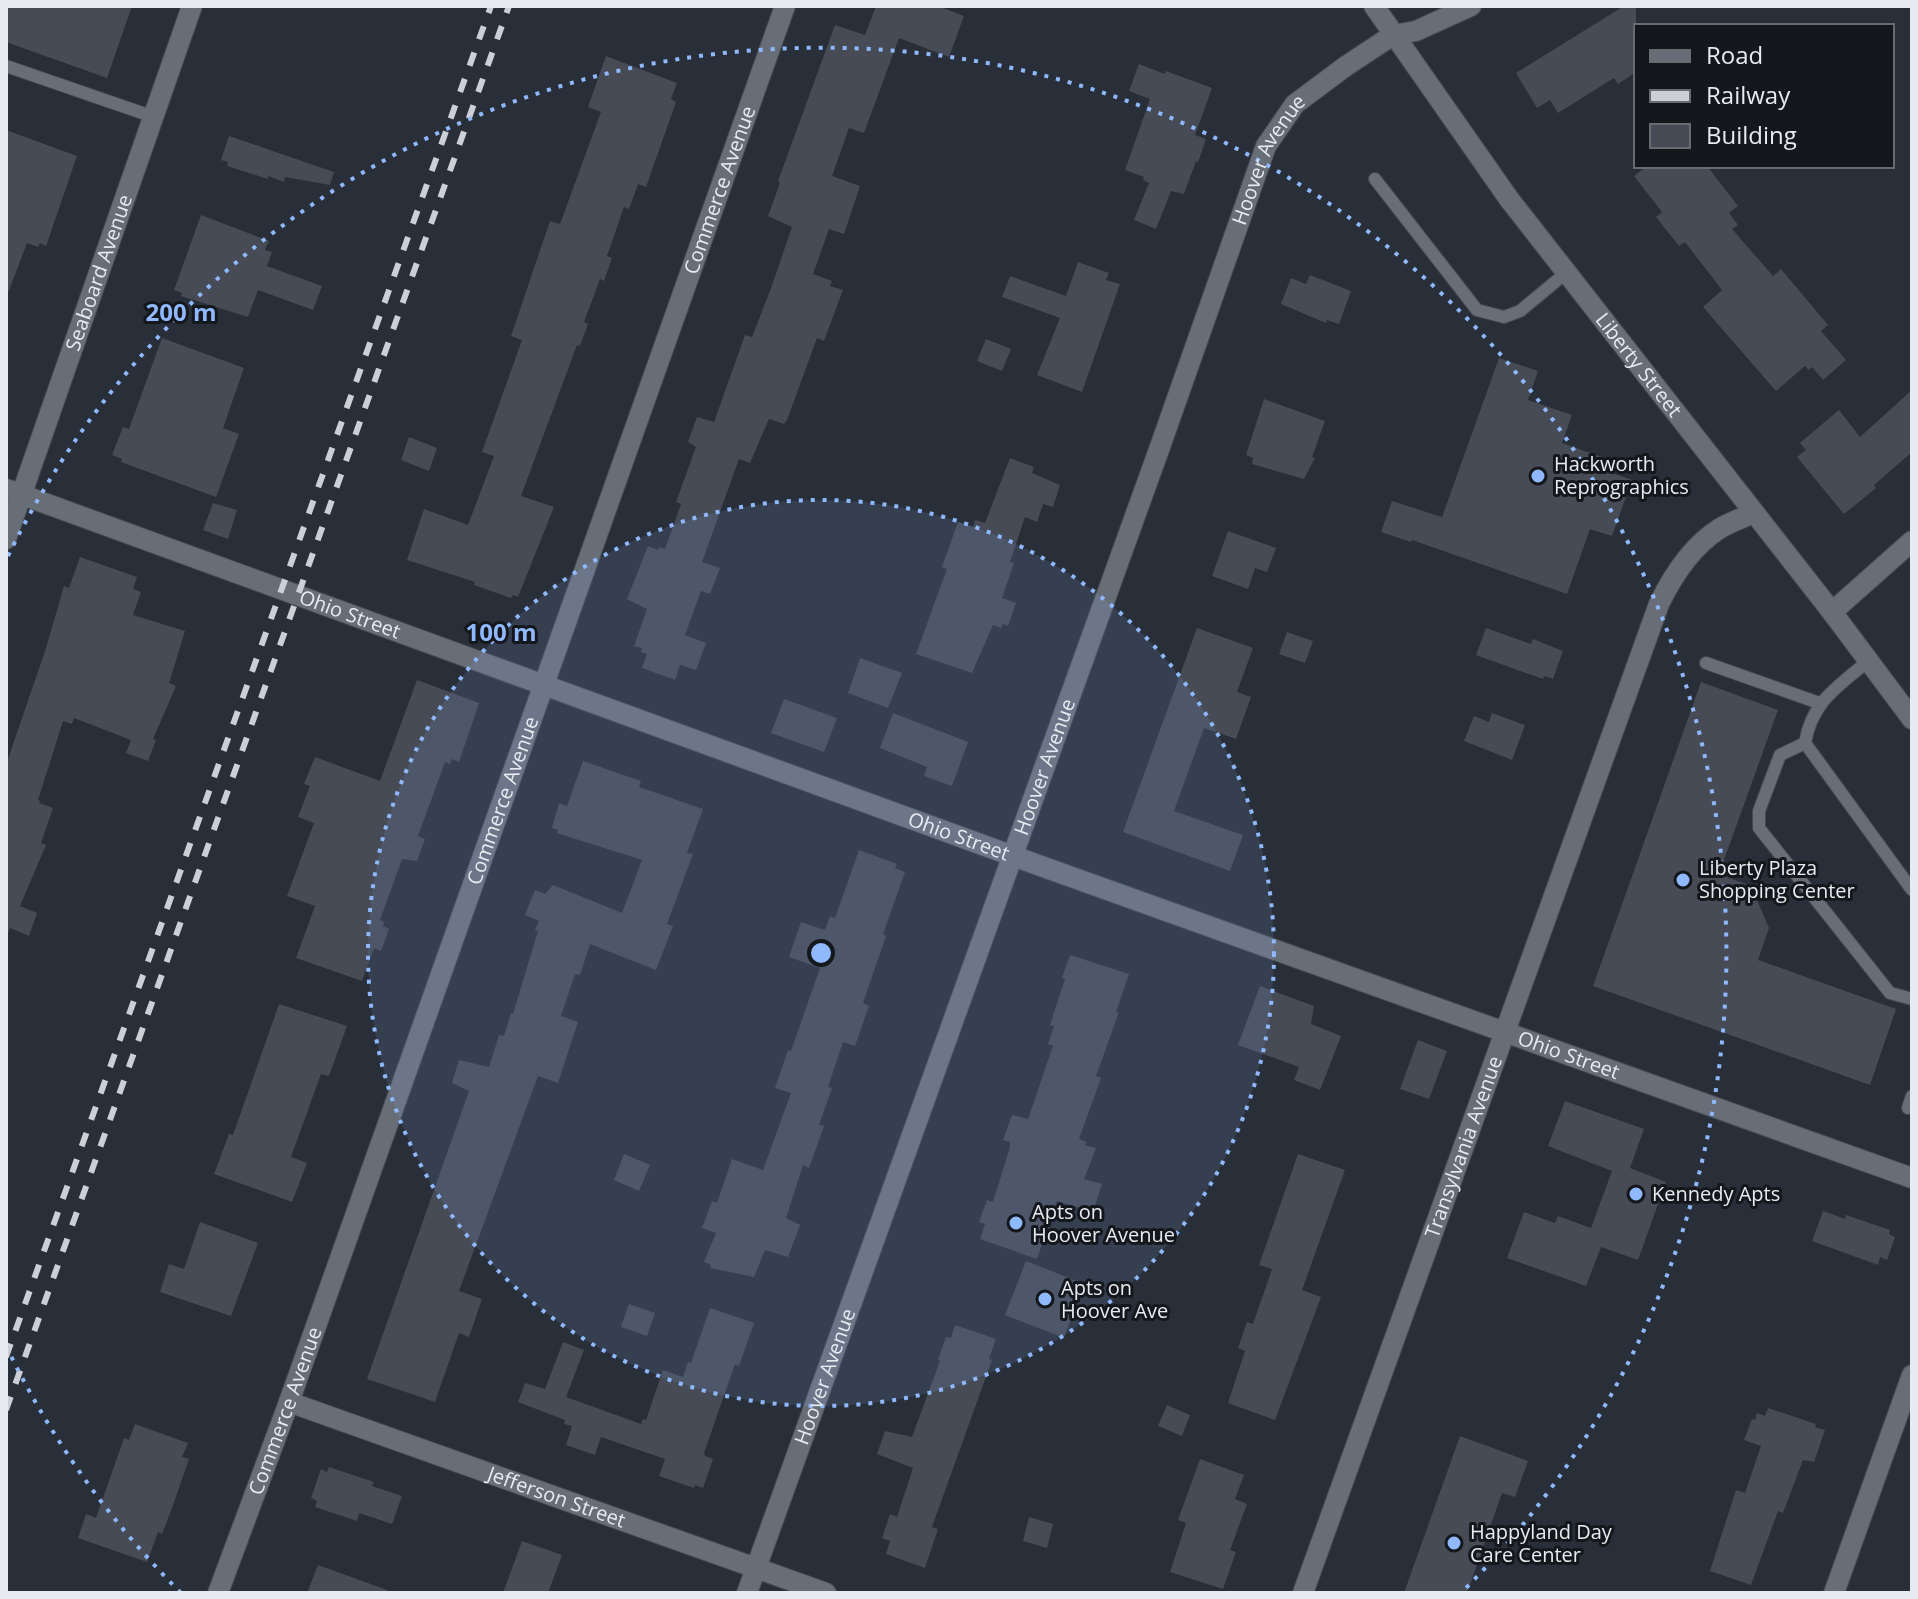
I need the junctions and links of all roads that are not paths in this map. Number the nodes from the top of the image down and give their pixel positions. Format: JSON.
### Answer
{"nodes":[{"id":1,"x":192,"y":6,"type":"edge"},
{"id":2,"x":785,"y":6,"type":"edge"},
{"id":3,"x":1374,"y":6,"type":"edge"},
{"id":4,"x":1471,"y":6,"type":"edge"},
{"id":5,"x":1393,"y":35,"type":"junction"},
{"id":6,"x":6,"y":66,"type":"edge"},
{"id":7,"x":154,"y":117,"type":"junction"},
{"id":8,"x":1375,"y":179,"type":"dead end"},
{"id":9,"x":1567,"y":272,"type":"junction"},
{"id":10,"x":14,"y":492,"type":"edge"},
{"id":11,"x":1754,"y":513,"type":"junction"},
{"id":12,"x":6,"y":539,"type":"edge"},
{"id":13,"x":1912,"y":541,"type":"edge"},
{"id":14,"x":1832,"y":612,"type":"junction"},
{"id":15,"x":1868,"y":661,"type":"junction"},
{"id":16,"x":1706,"y":663,"type":"dead end"},
{"id":17,"x":543,"y":685,"type":"junction"},
{"id":18,"x":1819,"y":703,"type":"junction"},
{"id":19,"x":1912,"y":719,"type":"edge"},
{"id":20,"x":1805,"y":743,"type":"junction"},
{"id":21,"x":1013,"y":856,"type":"junction"},
{"id":22,"x":1912,"y":890,"type":"edge"},
{"id":23,"x":1912,"y":999,"type":"edge"},
{"id":24,"x":1505,"y":1031,"type":"junction"},
{"id":25,"x":1912,"y":1178,"type":"edge"},
{"id":26,"x":1912,"y":1375,"type":"edge"},
{"id":27,"x":289,"y":1402,"type":"junction"},
{"id":28,"x":756,"y":1568,"type":"junction"},
{"id":29,"x":218,"y":1593,"type":"edge"},
{"id":30,"x":747,"y":1593,"type":"edge"},
{"id":31,"x":826,"y":1593,"type":"edge"},
{"id":32,"x":1303,"y":1593,"type":"edge"},
{"id":33,"x":1834,"y":1593,"type":"edge"}],
"edges":[{"from":1,"to":7,"type":"street","name":"Seaboard Avenue"},
{"from":2,"to":17,"type":"street","name":"Commerce Avenue"},
{"from":3,"to":5,"type":"street","name":"Liberty Street"},
{"from":4,"to":5,"type":"street","name":"Hoover Avenue"},
{"from":5,"to":9,"type":"street","name":"Liberty Street"},
{"from":5,"to":21,"type":"street","name":"Hoover Avenue"},
{"from":6,"to":7,"type":"lane"},
{"from":7,"to":10,"type":"street","name":"Seaboard Avenue"},
{"from":8,"to":9,"type":"lane"},
{"from":9,"to":11,"type":"street","name":"Liberty Street"},
{"from":10,"to":12,"type":"street","name":"Seaboard Avenue"},
{"from":10,"to":17,"type":"street","name":"Ohio Street"},
{"from":11,"to":14,"type":"street","name":"Liberty Street"},
{"from":11,"to":24,"type":"street","name":"Transylvania Avenue"},
{"from":13,"to":14,"type":"street"},
{"from":14,"to":15,"type":"street","name":"Liberty Street"},
{"from":15,"to":18,"type":"lane"},
{"from":15,"to":19,"type":"street","name":"Liberty Street"},
{"from":16,"to":18,"type":"lane"},
{"from":17,"to":21,"type":"street","name":"Ohio Street"},
{"from":17,"to":27,"type":"street","name":"Commerce Avenue"},
{"from":18,"to":20,"type":"lane"},
{"from":20,"to":22,"type":"lane"},
{"from":20,"to":23,"type":"lane"},
{"from":21,"to":24,"type":"street","name":"Ohio Street"},
{"from":21,"to":28,"type":"street","name":"Hoover Avenue"},
{"from":24,"to":25,"type":"street","name":"Ohio Street"},
{"from":24,"to":32,"type":"street","name":"Transylvania Avenue"},
{"from":26,"to":33,"type":"street"},
{"from":27,"to":28,"type":"street","name":"Jefferson Street"},
{"from":27,"to":29,"type":"street","name":"Commerce Avenue"},
{"from":28,"to":30,"type":"street","name":"Hoover Avenue"},
{"from":28,"to":31,"type":"street","name":"Jefferson Street"}]}
